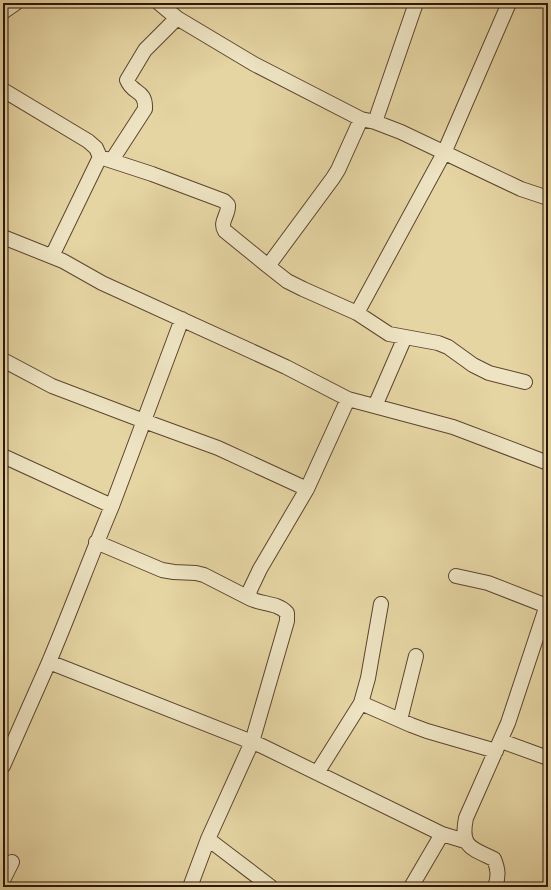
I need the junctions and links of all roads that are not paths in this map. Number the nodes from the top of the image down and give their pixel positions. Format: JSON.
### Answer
{"nodes":[{"id":1,"x":16,"y":3,"type":"edge"},
{"id":2,"x":159,"y":3,"type":"edge"},
{"id":3,"x":416,"y":3,"type":"edge"},
{"id":4,"x":509,"y":3,"type":"edge"},
{"id":5,"x":3,"y":12,"type":"edge"},
{"id":6,"x":177,"y":18,"type":"junction"},
{"id":7,"x":3,"y":90,"type":"edge"},
{"id":8,"x":368,"y":120,"type":"junction"},
{"id":9,"x":444,"y":153,"type":"junction"},
{"id":10,"x":106,"y":158,"type":"junction"},
{"id":11,"x":548,"y":198,"type":"edge"},
{"id":12,"x":3,"y":237,"type":"edge"},
{"id":13,"x":52,"y":256,"type":"junction"},
{"id":14,"x":268,"y":266,"type":"junction"},
{"id":15,"x":358,"y":314,"type":"junction"},
{"id":16,"x":182,"y":319,"type":"junction"},
{"id":17,"x":405,"y":337,"type":"junction"},
{"id":18,"x":3,"y":360,"type":"edge"},
{"id":19,"x":525,"y":382,"type":"dead end"},
{"id":20,"x":348,"y":398,"type":"junction"},
{"id":21,"x":375,"y":406,"type":"junction"},
{"id":22,"x":144,"y":421,"type":"junction"},
{"id":23,"x":3,"y":456,"type":"edge"},
{"id":24,"x":548,"y":463,"type":"edge"},
{"id":25,"x":307,"y":489,"type":"junction"},
{"id":26,"x":112,"y":506,"type":"junction"},
{"id":27,"x":96,"y":542,"type":"junction"},
{"id":28,"x":456,"y":576,"type":"dead end"},
{"id":29,"x":250,"y":598,"type":"junction"},
{"id":30,"x":381,"y":604,"type":"dead end"},
{"id":31,"x":547,"y":604,"type":"edge"},
{"id":32,"x":416,"y":656,"type":"dead end"},
{"id":33,"x":49,"y":662,"type":"junction"},
{"id":34,"x":361,"y":703,"type":"junction"},
{"id":35,"x":400,"y":720,"type":"junction"},
{"id":36,"x":252,"y":742,"type":"junction"},
{"id":37,"x":499,"y":746,"type":"junction"},
{"id":38,"x":548,"y":758,"type":"edge"},
{"id":39,"x":3,"y":766,"type":"edge"},
{"id":40,"x":317,"y":773,"type":"junction"},
{"id":41,"x":442,"y":834,"type":"junction"},
{"id":42,"x":208,"y":839,"type":"junction"},
{"id":43,"x":465,"y":841,"type":"junction"},
{"id":44,"x":12,"y":862,"type":"dead end"},
{"id":45,"x":3,"y":880,"type":"edge"},
{"id":46,"x":190,"y":887,"type":"edge"},
{"id":47,"x":271,"y":887,"type":"edge"},
{"id":48,"x":411,"y":887,"type":"edge"},
{"id":49,"x":495,"y":887,"type":"edge"}],
"edges":[{"from":1,"to":5,"type":"street"},
{"from":2,"to":6,"type":"street"},
{"from":3,"to":8,"type":"street"},
{"from":4,"to":9,"type":"street"},
{"from":6,"to":8,"type":"street"},
{"from":6,"to":10,"type":"street"},
{"from":7,"to":10,"type":"street"},
{"from":8,"to":9,"type":"street"},
{"from":8,"to":14,"type":"street"},
{"from":9,"to":11,"type":"street"},
{"from":9,"to":15,"type":"street"},
{"from":10,"to":13,"type":"street"},
{"from":10,"to":14,"type":"street"},
{"from":12,"to":13,"type":"street"},
{"from":13,"to":16,"type":"street"},
{"from":14,"to":15,"type":"street"},
{"from":15,"to":17,"type":"street"},
{"from":16,"to":20,"type":"street"},
{"from":16,"to":22,"type":"street"},
{"from":17,"to":19,"type":"street"},
{"from":17,"to":21,"type":"street"},
{"from":18,"to":22,"type":"street"},
{"from":20,"to":21,"type":"street"},
{"from":20,"to":25,"type":"street"},
{"from":21,"to":24,"type":"street"},
{"from":22,"to":25,"type":"street"},
{"from":22,"to":26,"type":"street"},
{"from":23,"to":26,"type":"street"},
{"from":25,"to":29,"type":"street"},
{"from":26,"to":27,"type":"street"},
{"from":27,"to":29,"type":"street"},
{"from":27,"to":33,"type":"street"},
{"from":28,"to":31,"type":"street"},
{"from":29,"to":36,"type":"street"},
{"from":30,"to":34,"type":"street"},
{"from":31,"to":37,"type":"street"},
{"from":32,"to":35,"type":"street"},
{"from":33,"to":36,"type":"street"},
{"from":33,"to":39,"type":"street"},
{"from":34,"to":35,"type":"street"},
{"from":34,"to":40,"type":"street"},
{"from":35,"to":37,"type":"street"},
{"from":36,"to":40,"type":"street"},
{"from":36,"to":42,"type":"street"},
{"from":37,"to":38,"type":"street"},
{"from":37,"to":43,"type":"street"},
{"from":40,"to":41,"type":"street"},
{"from":41,"to":43,"type":"street"},
{"from":41,"to":48,"type":"street"},
{"from":42,"to":46,"type":"street"},
{"from":42,"to":47,"type":"street"},
{"from":43,"to":49,"type":"street"},
{"from":44,"to":45,"type":"street"}]}
